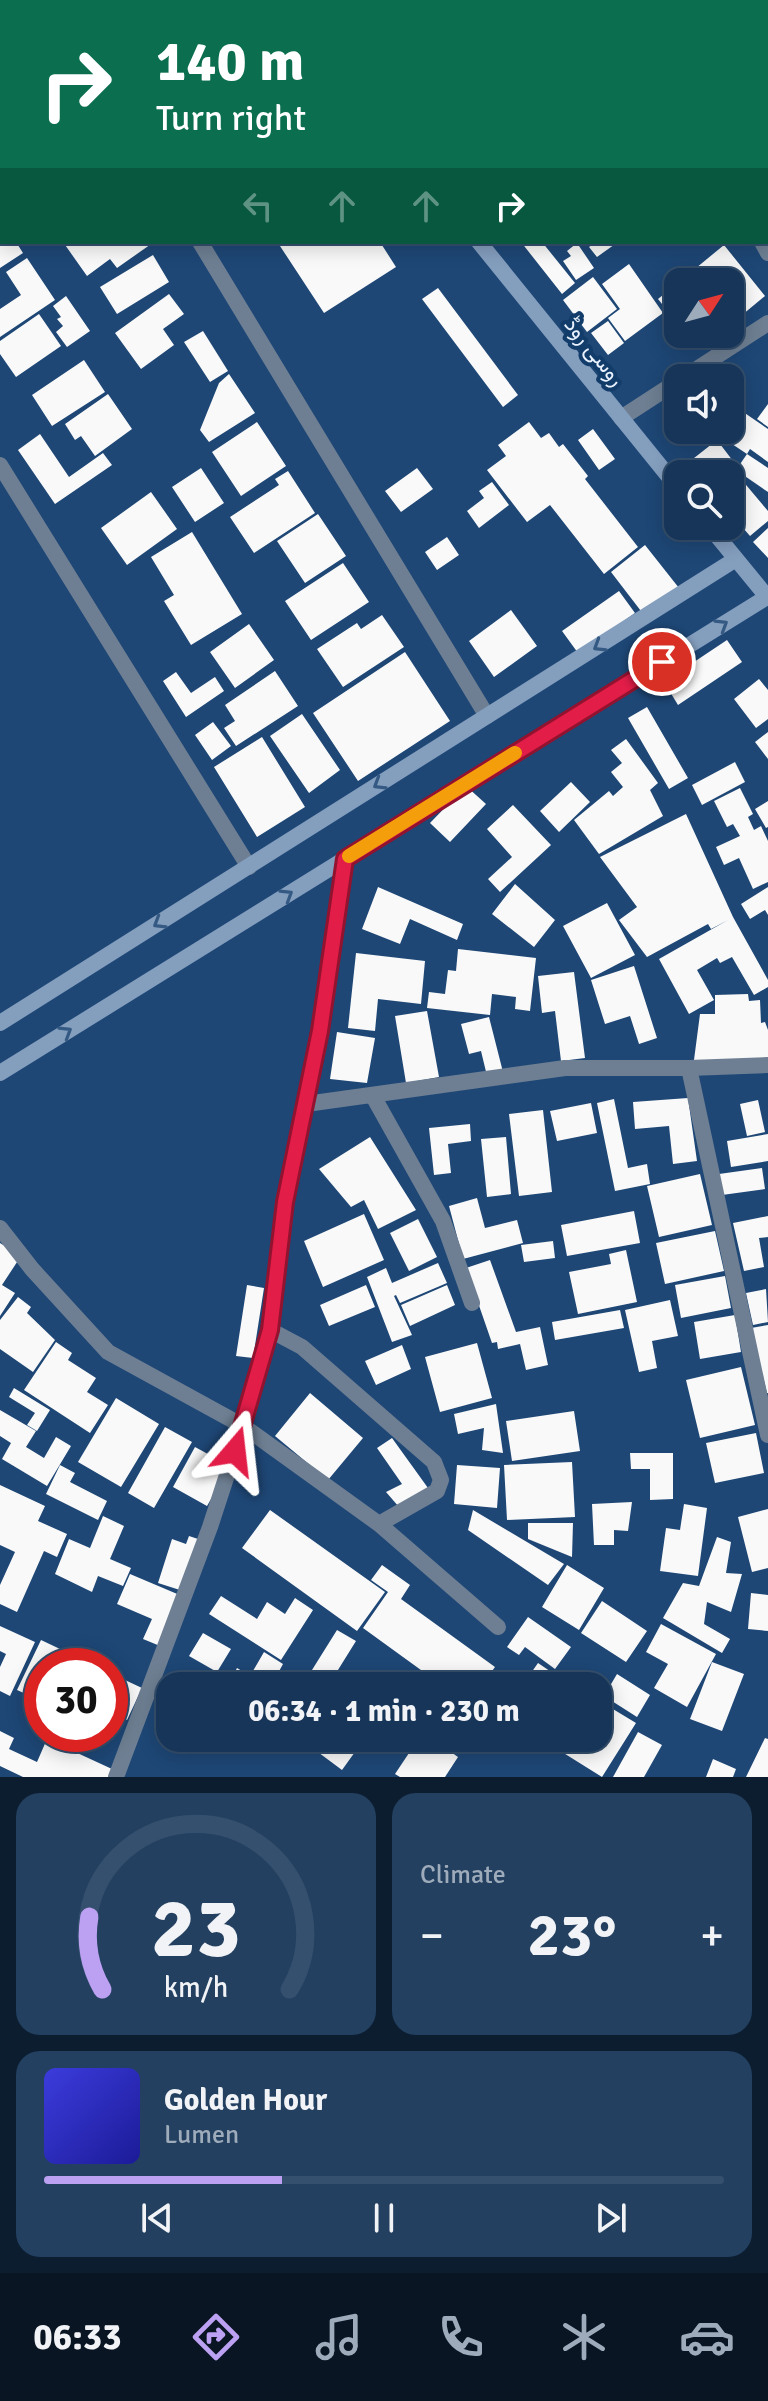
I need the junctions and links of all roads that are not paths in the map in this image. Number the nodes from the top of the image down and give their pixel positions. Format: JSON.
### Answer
{"nodes":[{"id":1,"x":201,"y":244,"type":"edge"},
{"id":2,"x":481,"y":244,"type":"edge"},
{"id":3,"x":768,"y":323,"type":"edge"},
{"id":4,"x":705,"y":364,"type":"edge"},
{"id":5,"x":664,"y":390,"type":"edge"},
{"id":6,"x":621,"y":418,"type":"junction"},
{"id":7,"x":0,"y":465,"type":"edge"},
{"id":8,"x":664,"y":471,"type":"edge"},
{"id":9,"x":720,"y":540,"type":"edge"},
{"id":10,"x":736,"y":559,"type":"junction"},
{"id":11,"x":768,"y":597,"type":"edge"},
{"id":12,"x":487,"y":716,"type":"junction"},
{"id":13,"x":345,"y":859,"type":"junction"},
{"id":14,"x":249,"y":867,"type":"junction"},
{"id":15,"x":0,"y":1023,"type":"edge"},
{"id":16,"x":768,"y":1065,"type":"edge"},
{"id":17,"x":689,"y":1068,"type":"junction"},
{"id":18,"x":0,"y":1073,"type":"edge"},
{"id":19,"x":373,"y":1096,"type":"junction"},
{"id":20,"x":306,"y":1104,"type":"junction"},
{"id":21,"x":0,"y":1228,"type":"edge"},
{"id":22,"x":472,"y":1303,"type":"dead end"},
{"id":23,"x":270,"y":1330,"type":"junction"},
{"id":24,"x":243,"y":1426,"type":"junction"},
{"id":25,"x":768,"y":1435,"type":"edge"},
{"id":26,"x":379,"y":1524,"type":"junction"},
{"id":27,"x":498,"y":1627,"type":"dead end"},
{"id":28,"x":116,"y":1777,"type":"edge"}],
"edges":[{"from":1,"to":12,"type":"street"},
{"from":2,"to":6,"type":"main road","name":"روسی روڈ"},
{"from":3,"to":4,"type":"street"},
{"from":5,"to":6,"type":"street"},
{"from":6,"to":8,"type":"main road","name":"روسی روڈ"},
{"from":7,"to":14,"type":"street"},
{"from":9,"to":10,"type":"main road"},
{"from":10,"to":11,"type":"main road"},
{"from":10,"to":12,"type":"main road","one_way":true},
{"from":13,"to":11,"type":"main road","one_way":true},
{"from":12,"to":14,"type":"main road","one_way":true},
{"from":18,"to":13,"type":"main road","one_way":true},
{"from":13,"to":20,"type":"street"},
{"from":14,"to":15,"type":"main road","one_way":true},
{"from":16,"to":17,"type":"street"},
{"from":17,"to":19,"type":"street"},
{"from":17,"to":25,"type":"street"},
{"from":19,"to":20,"type":"street"},
{"from":19,"to":22,"type":"street"},
{"from":20,"to":23,"type":"street"},
{"from":21,"to":24,"type":"street"},
{"from":23,"to":24,"type":"street"},
{"from":23,"to":26,"type":"street"},
{"from":24,"to":26,"type":"street"},
{"from":24,"to":28,"type":"street"},
{"from":26,"to":27,"type":"street"}]}
